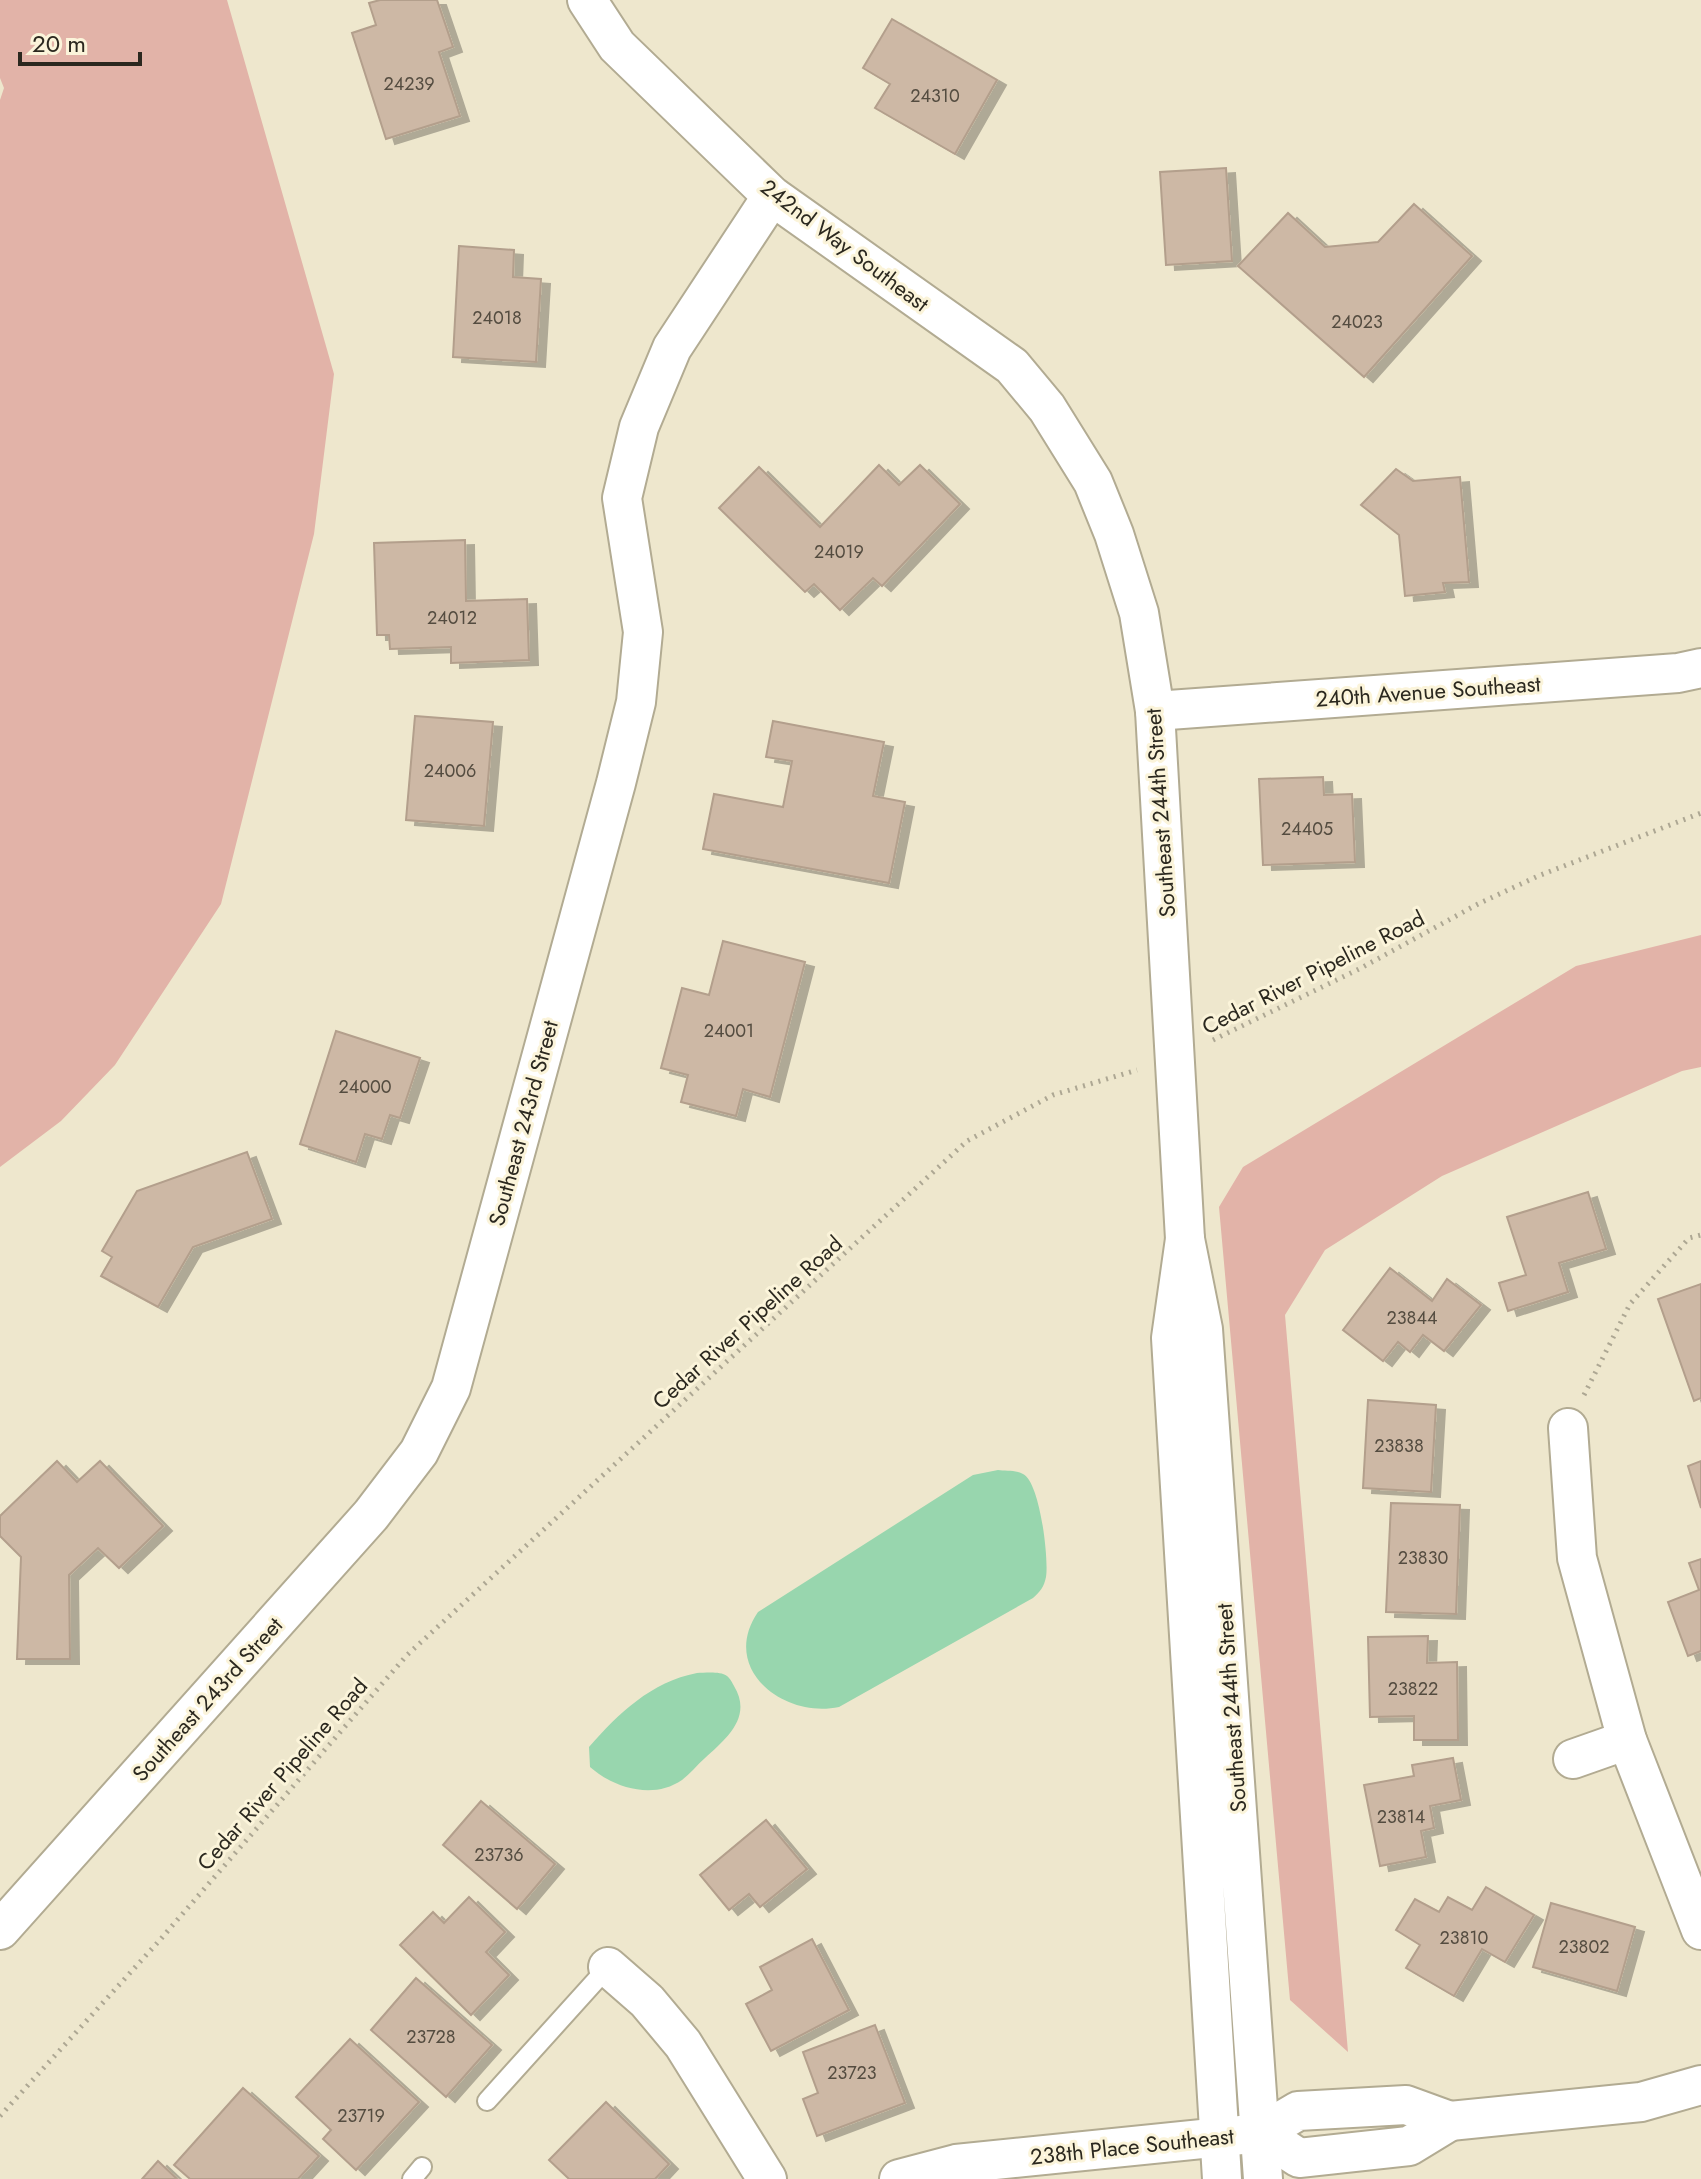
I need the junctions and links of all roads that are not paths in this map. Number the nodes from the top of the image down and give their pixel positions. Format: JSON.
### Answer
{"nodes":[{"id":1,"x":587,"y":0,"type":"edge"},
{"id":2,"x":772,"y":196,"type":"junction"},
{"id":3,"x":1047,"y":408,"type":"joint"},
{"id":4,"x":1701,"y":668,"type":"edge"},
{"id":5,"x":1155,"y":711,"type":"junction"},
{"id":6,"x":1185,"y":1239,"type":"junction"},
{"id":7,"x":1568,"y":1428,"type":"road end"},
{"id":8,"x":1627,"y":1740,"type":"junction"},
{"id":9,"x":1573,"y":1759,"type":"dead end"},
{"id":10,"x":0,"y":1930,"type":"edge"},
{"id":11,"x":1701,"y":1930,"type":"edge"},
{"id":12,"x":608,"y":1967,"type":"joint"},
{"id":13,"x":1701,"y":2085,"type":"edge"},
{"id":14,"x":487,"y":2101,"type":"dead end"},
{"id":15,"x":1261,"y":2133,"type":"junction"},
{"id":16,"x":1220,"y":2137,"type":"junction"},
{"id":17,"x":956,"y":2172,"type":"edge"},
{"id":18,"x":767,"y":2179,"type":"edge"},
{"id":19,"x":899,"y":2179,"type":"edge"},
{"id":20,"x":1222,"y":2179,"type":"edge"},
{"id":21,"x":1263,"y":2179,"type":"edge"}],
"edges":[{"from":1,"to":2,"type":"street","name":"242nd Way Southeast"},
{"from":2,"to":3,"type":"street","name":"242nd Way Southeast"},
{"from":2,"to":10,"type":"street","name":"Southeast 243rd Street"},
{"from":3,"to":5,"type":"street","name":"Southeast 244th Street"},
{"from":4,"to":5,"type":"street","name":"240th Avenue Southeast"},
{"from":5,"to":6,"type":"street","name":"Southeast 244th Street"},
{"from":6,"to":15,"type":"street","name":"Southeast 244th Street"},
{"from":6,"to":16,"type":"street","name":"Southeast 244th Street"},
{"from":7,"to":8,"type":"street"},
{"from":8,"to":9,"type":"street"},
{"from":8,"to":11,"type":"street"},
{"from":12,"to":14,"type":"lane"},
{"from":12,"to":18,"type":"street"},
{"from":13,"to":15,"type":"street","name":"238th Place Southeast"},
{"from":15,"to":16,"type":"street","name":"238th Place Southeast"},
{"from":15,"to":21,"type":"street","name":"Southeast 244th Street"},
{"from":16,"to":17,"type":"street","name":"238th Place Southeast"},
{"from":16,"to":20,"type":"street","name":"Southeast 244th Street"},
{"from":17,"to":19,"type":"street","name":"238th Place Southeast"}]}
